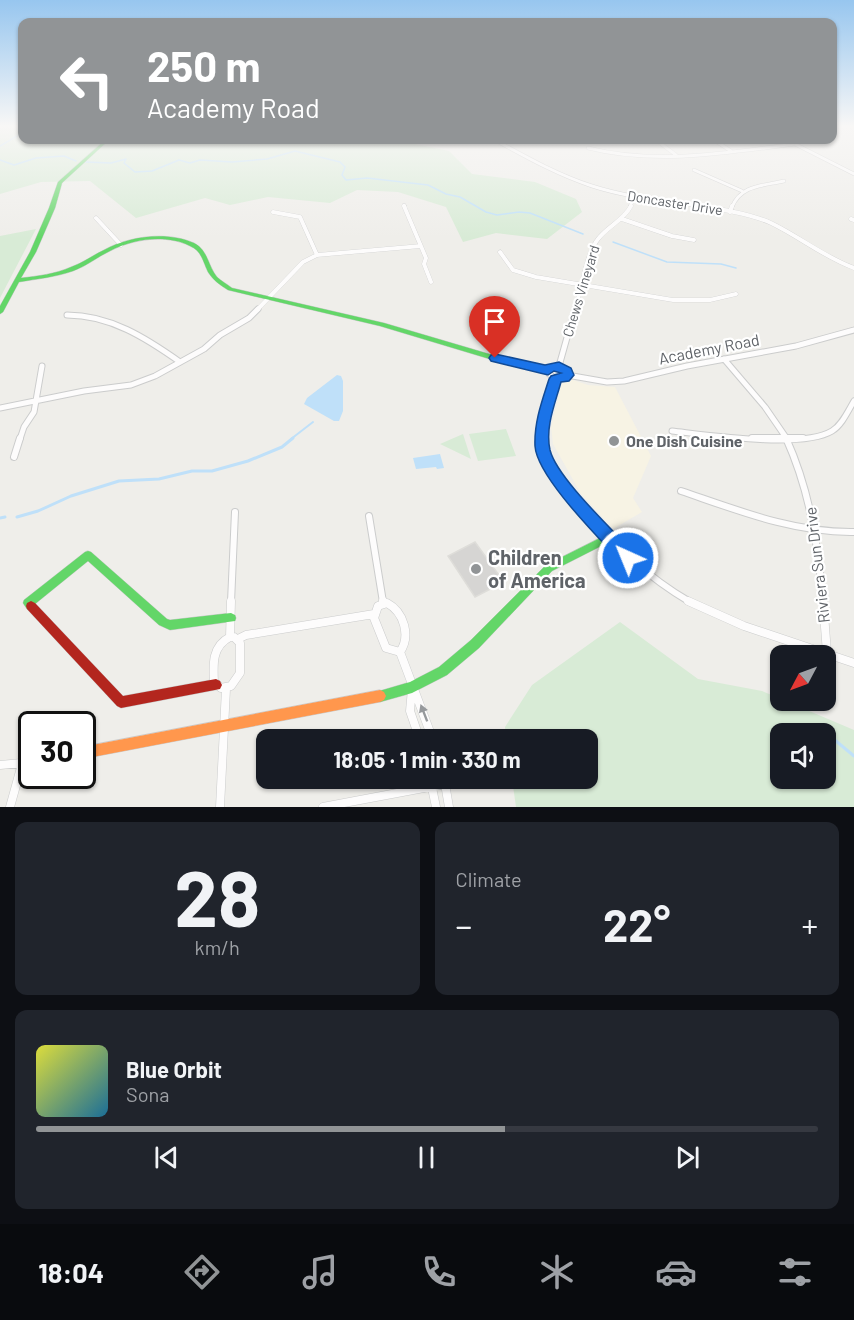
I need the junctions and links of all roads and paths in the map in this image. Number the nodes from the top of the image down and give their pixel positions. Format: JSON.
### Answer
{"nodes":[{"id":1,"x":79,"y":163,"type":"edge"},
{"id":2,"x":537,"y":163,"type":"edge"},
{"id":3,"x":832,"y":163,"type":"edge"},
{"id":4,"x":694,"y":170,"type":"dead end"},
{"id":5,"x":854,"y":174,"type":"edge"},
{"id":6,"x":784,"y":182,"type":"dead end"},
{"id":7,"x":742,"y":191,"type":"junction"},
{"id":8,"x":634,"y":196,"type":"junction"},
{"id":9,"x":404,"y":205,"type":"dead end"},
{"id":10,"x":273,"y":212,"type":"dead end"},
{"id":11,"x":730,"y":212,"type":"junction"},
{"id":12,"x":96,"y":218,"type":"dead end"},
{"id":13,"x":622,"y":219,"type":"junction"},
{"id":14,"x":694,"y":240,"type":"dead end"},
{"id":15,"x":121,"y":245,"type":"junction"},
{"id":16,"x":421,"y":246,"type":"junction"},
{"id":17,"x":500,"y":252,"type":"dead end"},
{"id":18,"x":316,"y":255,"type":"junction"},
{"id":19,"x":854,"y":268,"type":"edge"},
{"id":20,"x":16,"y":281,"type":"junction"},
{"id":21,"x":431,"y":282,"type":"dead end"},
{"id":22,"x":582,"y":285,"type":"junction"},
{"id":23,"x":736,"y":294,"type":"dead end"},
{"id":24,"x":268,"y":298,"type":"junction"},
{"id":25,"x":0,"y":312,"type":"edge"},
{"id":26,"x":67,"y":315,"type":"dead end"},
{"id":27,"x":854,"y":330,"type":"edge"},
{"id":28,"x":724,"y":359,"type":"junction"},
{"id":29,"x":180,"y":362,"type":"junction"},
{"id":30,"x":42,"y":366,"type":"dead end"},
{"id":31,"x":559,"y":366,"type":"junction"},
{"id":32,"x":548,"y":370,"type":"junction"},
{"id":33,"x":567,"y":375,"type":"junction"},
{"id":34,"x":556,"y":379,"type":"junction"},
{"id":35,"x":36,"y":401,"type":"junction"},
{"id":36,"x":854,"y":401,"type":"edge"},
{"id":37,"x":0,"y":408,"type":"edge"},
{"id":38,"x":672,"y":431,"type":"dead end"},
{"id":39,"x":785,"y":438,"type":"junction"},
{"id":40,"x":14,"y":457,"type":"dead end"},
{"id":41,"x":681,"y":492,"type":"dead end"},
{"id":42,"x":235,"y":512,"type":"dead end"},
{"id":43,"x":369,"y":516,"type":"dead end"},
{"id":44,"x":815,"y":530,"type":"junction"},
{"id":45,"x":854,"y":532,"type":"edge"},
{"id":46,"x":608,"y":538,"type":"junction"},
{"id":47,"x":383,"y":604,"type":"junction"},
{"id":48,"x":374,"y":614,"type":"junction"},
{"id":49,"x":231,"y":618,"type":"junction"},
{"id":50,"x":234,"y":638,"type":"junction"},
{"id":51,"x":800,"y":645,"type":"edge"},
{"id":52,"x":826,"y":645,"type":"edge"},
{"id":53,"x":400,"y":652,"type":"junction"},
{"id":54,"x":836,"y":656,"type":"edge"},
{"id":55,"x":854,"y":663,"type":"edge"},
{"id":56,"x":216,"y":686,"type":"junction"},
{"id":57,"x":412,"y":687,"type":"junction"},
{"id":58,"x":226,"y":689,"type":"junction"},
{"id":59,"x":225,"y":726,"type":"junction"},
{"id":60,"x":416,"y":729,"type":"edge"},
{"id":61,"x":429,"y":729,"type":"edge"},
{"id":62,"x":96,"y":750,"type":"edge"},
{"id":63,"x":18,"y":764,"type":"edge"},
{"id":64,"x":0,"y":765,"type":"edge"},
{"id":65,"x":18,"y":778,"type":"edge"},
{"id":66,"x":405,"y":789,"type":"edge"},
{"id":67,"x":432,"y":789,"type":"edge"},
{"id":68,"x":446,"y":789,"type":"edge"},
{"id":69,"x":347,"y":805,"type":"edge"},
{"id":70,"x":10,"y":807,"type":"edge"},
{"id":71,"x":220,"y":807,"type":"edge"},
{"id":72,"x":323,"y":807,"type":"edge"},
{"id":73,"x":436,"y":807,"type":"edge"},
{"id":74,"x":449,"y":807,"type":"edge"}],
"edges":[{"from":1,"to":20,"type":"street"},
{"from":2,"to":8,"type":"street","name":"Doncaster Drive"},
{"from":3,"to":5,"type":"street"},
{"from":4,"to":7,"type":"street"},
{"from":6,"to":7,"type":"street"},
{"from":7,"to":11,"type":"street"},
{"from":8,"to":11,"type":"street","name":"Doncaster Drive"},
{"from":8,"to":13,"type":"street","name":"Chews Vineyard"},
{"from":9,"to":16,"type":"street"},
{"from":10,"to":18,"type":"street"},
{"from":11,"to":19,"type":"street","name":"Doncaster Drive"},
{"from":12,"to":15,"type":"street"},
{"from":13,"to":14,"type":"street"},
{"from":13,"to":22,"type":"street","name":"Chews Vineyard"},
{"from":15,"to":20,"type":"street"},
{"from":15,"to":24,"type":"street"},
{"from":16,"to":18,"type":"street"},
{"from":16,"to":21,"type":"street"},
{"from":17,"to":22,"type":"street"},
{"from":18,"to":24,"type":"street"},
{"from":20,"to":25,"type":"street"},
{"from":22,"to":23,"type":"street"},
{"from":22,"to":31,"type":"street","name":"Chews Vineyard"},
{"from":24,"to":29,"type":"street"},
{"from":24,"to":32,"type":"street"},
{"from":26,"to":29,"type":"street"},
{"from":27,"to":28,"type":"street","name":"Academy Road"},
{"from":28,"to":33,"type":"street","name":"Academy Road"},
{"from":28,"to":39,"type":"street","name":"Riviera Sun Drive"},
{"from":29,"to":35,"type":"street"},
{"from":30,"to":35,"type":"street"},
{"from":31,"to":32,"type":"street"},
{"from":31,"to":33,"type":"street"},
{"from":32,"to":34,"type":"street"},
{"from":33,"to":34,"type":"street"},
{"from":34,"to":46,"type":"street"},
{"from":35,"to":37,"type":"street"},
{"from":35,"to":40,"type":"street"},
{"from":36,"to":39,"type":"street"},
{"from":38,"to":39,"type":"street"},
{"from":39,"to":44,"type":"street","name":"Riviera Sun Drive"},
{"from":41,"to":44,"type":"street"},
{"from":42,"to":49,"type":"street"},
{"from":43,"to":47,"type":"street"},
{"from":44,"to":45,"type":"street"},
{"from":44,"to":52,"type":"street","name":"Riviera Sun Drive"},
{"from":46,"to":51,"type":"street"},
{"from":46,"to":57,"type":"street"},
{"from":47,"to":48,"type":"street"},
{"from":47,"to":53,"type":"street"},
{"from":48,"to":50,"type":"street"},
{"from":48,"to":53,"type":"street"},
{"from":49,"to":50,"type":"street"},
{"from":49,"to":56,"type":"street"},
{"from":50,"to":56,"type":"street"},
{"from":50,"to":58,"type":"street"},
{"from":53,"to":57,"type":"street"},
{"from":54,"to":55,"type":"street"},
{"from":56,"to":58,"type":"street"},
{"from":57,"to":59,"type":"street"},
{"from":57,"to":60,"type":"street"},
{"from":61,"to":57,"type":"street","one_way":true},
{"from":58,"to":59,"type":"street"},
{"from":59,"to":62,"type":"street"},
{"from":59,"to":71,"type":"street"},
{"from":63,"to":64,"type":"street"},
{"from":65,"to":70,"type":"street"},
{"from":66,"to":69,"type":"street"},
{"from":67,"to":73,"type":"street"},
{"from":68,"to":74,"type":"street"},
{"from":69,"to":72,"type":"street"}]}
